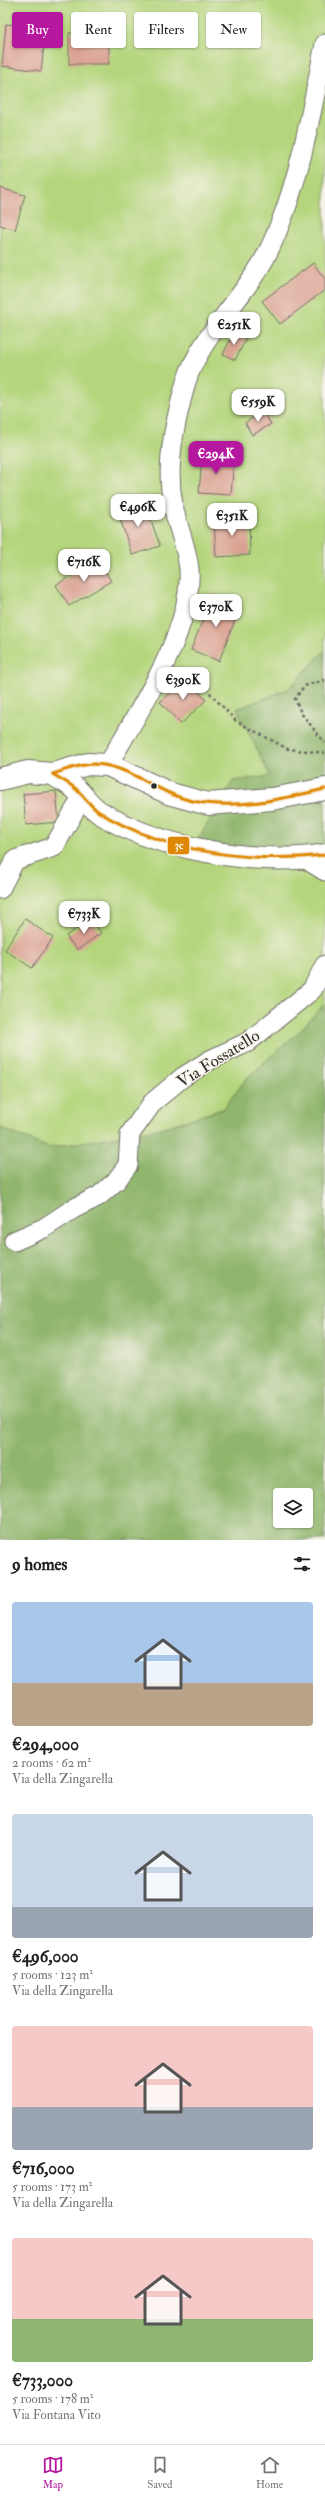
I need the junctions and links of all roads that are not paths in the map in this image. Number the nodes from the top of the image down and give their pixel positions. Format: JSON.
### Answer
{"nodes":[{"id":1,"x":325,"y":44,"type":"edge"},
{"id":2,"x":108,"y":765,"type":"junction"},
{"id":3,"x":53,"y":774,"type":"junction"},
{"id":4,"x":0,"y":779,"type":"edge"},
{"id":5,"x":325,"y":789,"type":"edge"},
{"id":6,"x":82,"y":797,"type":"junction"},
{"id":7,"x":315,"y":856,"type":"edge"},
{"id":8,"x":325,"y":871,"type":"edge"},
{"id":9,"x":0,"y":889,"type":"edge"},
{"id":10,"x":325,"y":965,"type":"edge"},
{"id":11,"x":14,"y":1241,"type":"dead end"}],
"edges":[{"from":1,"to":2,"type":"street"},
{"from":2,"to":3,"type":"street"},
{"from":2,"to":5,"type":"street"},
{"from":3,"to":4,"type":"street"},
{"from":3,"to":6,"type":"street"},
{"from":6,"to":7,"type":"street"},
{"from":6,"to":9,"type":"street"},
{"from":7,"to":8,"type":"street"},
{"from":10,"to":11,"type":"street","name":"Via Fossatello"}]}
